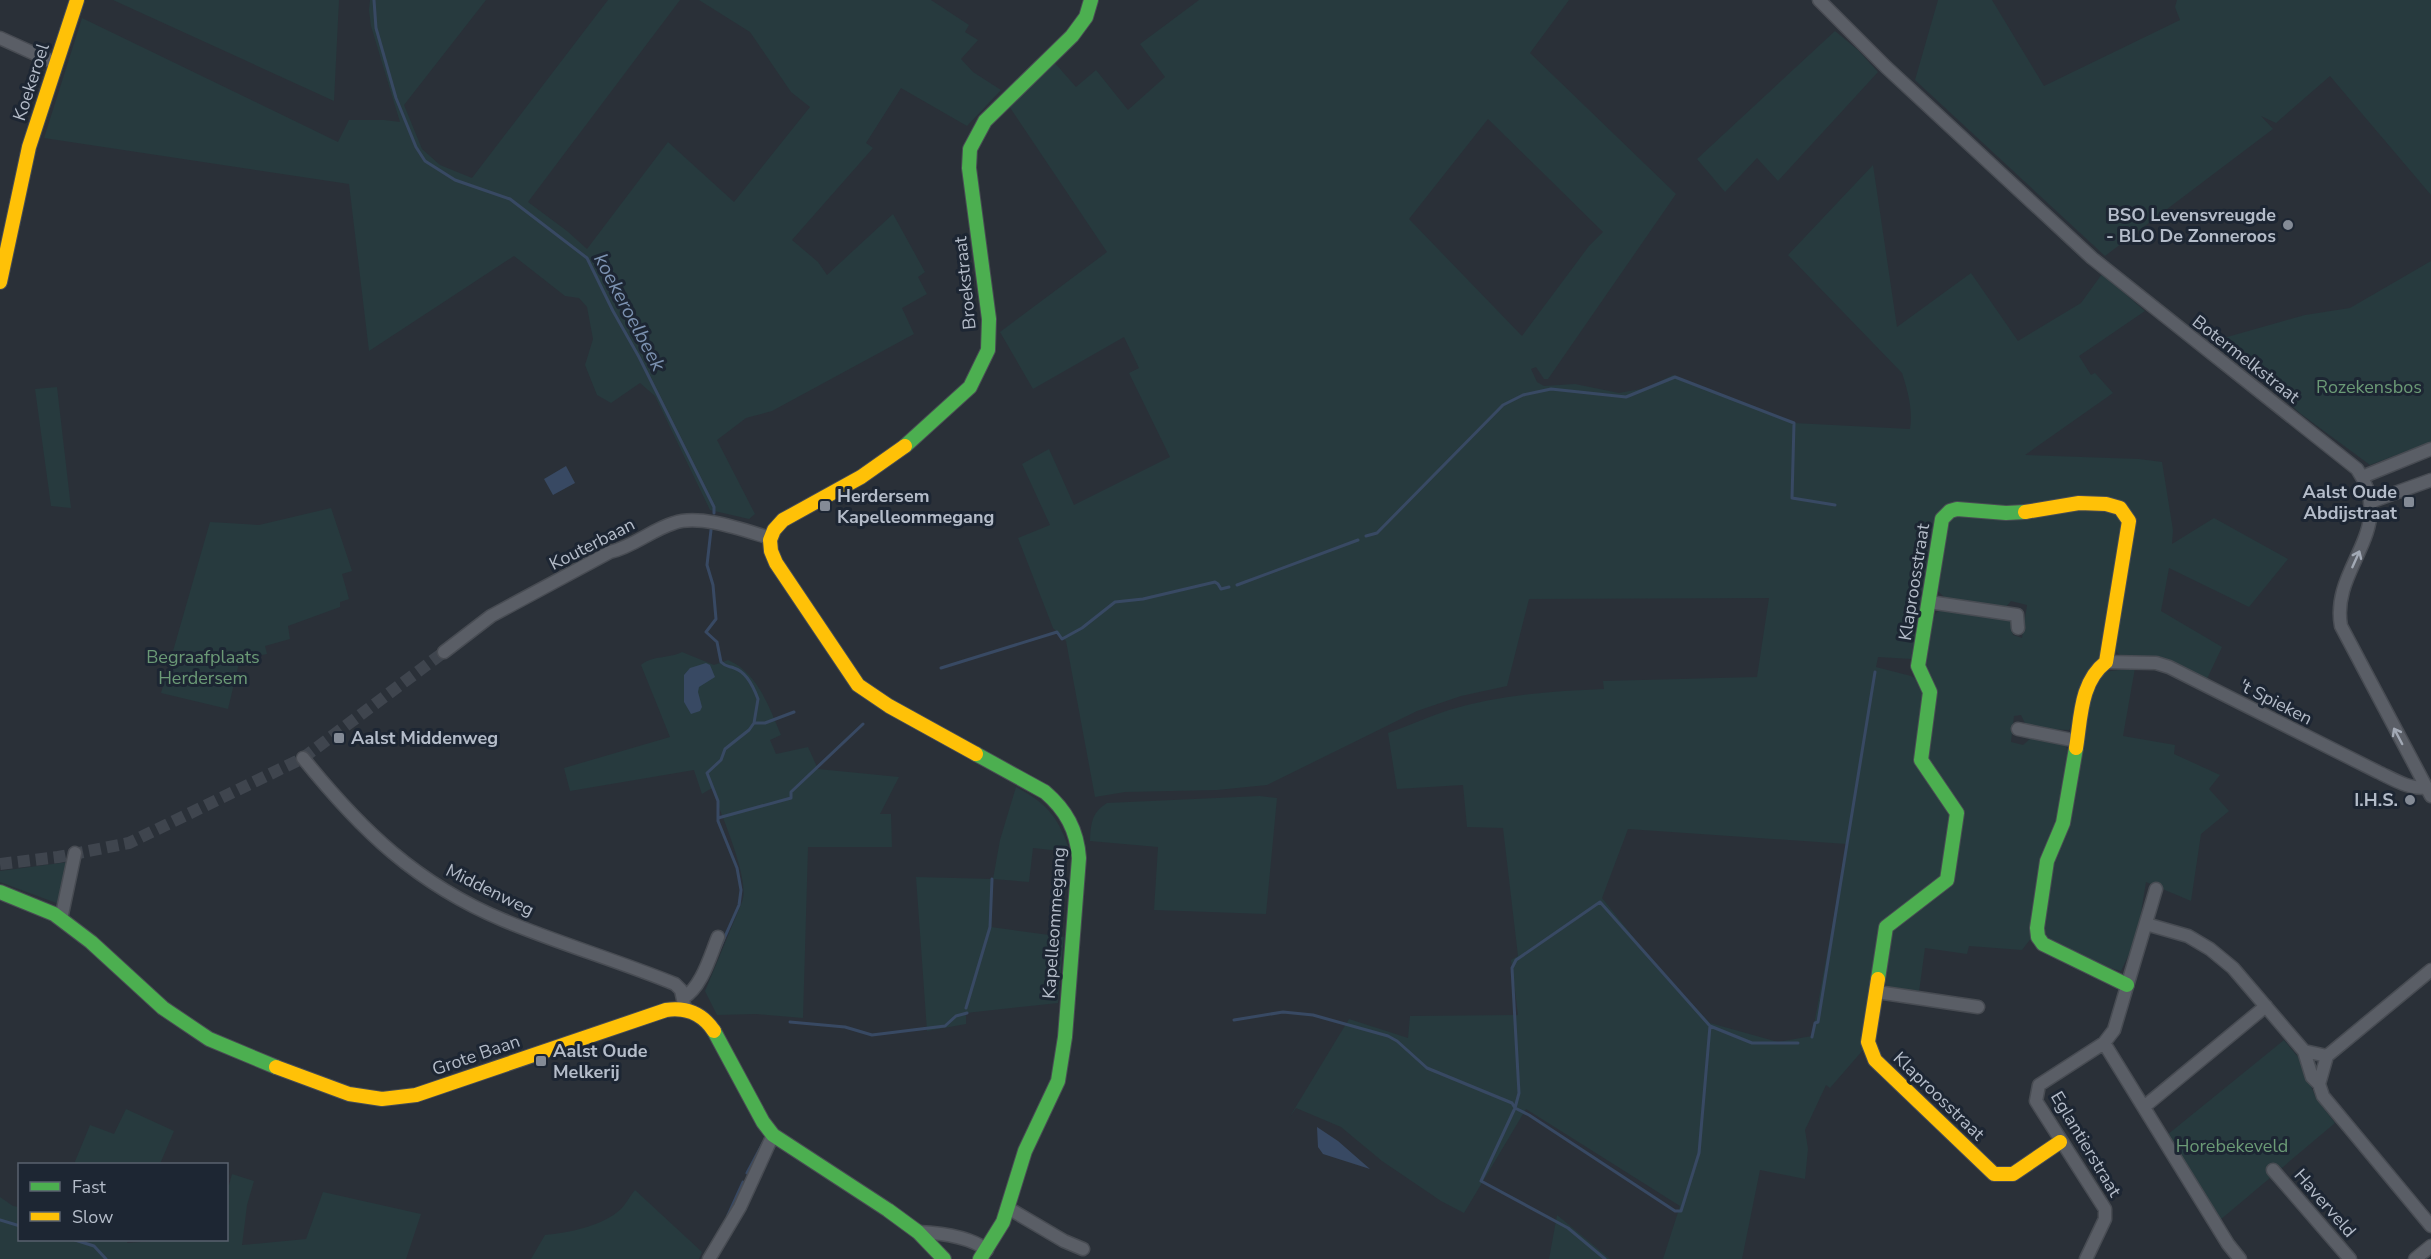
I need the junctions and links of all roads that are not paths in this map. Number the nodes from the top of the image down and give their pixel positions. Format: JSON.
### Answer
{"nodes":[{"id":1,"x":78,"y":0,"type":"edge"},
{"id":2,"x":1091,"y":0,"type":"edge"},
{"id":3,"x":1819,"y":0,"type":"edge"},
{"id":4,"x":0,"y":38,"type":"edge"},
{"id":5,"x":56,"y":63,"type":"junction"},
{"id":6,"x":0,"y":282,"type":"edge"},
{"id":7,"x":2431,"y":449,"type":"edge"},
{"id":8,"x":2362,"y":477,"type":"junction"},
{"id":9,"x":2431,"y":480,"type":"edge"},
{"id":10,"x":2370,"y":502,"type":"junction"},
{"id":11,"x":770,"y":538,"type":"junction"},
{"id":12,"x":1929,"y":602,"type":"junction"},
{"id":13,"x":2018,"y":628,"type":"dead end"},
{"id":14,"x":444,"y":652,"type":"tunnel mouth"},
{"id":15,"x":2106,"y":662,"type":"junction"},
{"id":16,"x":2018,"y":729,"type":"dead end"},
{"id":17,"x":2077,"y":741,"type":"junction"},
{"id":18,"x":303,"y":758,"type":"dead end"},
{"id":19,"x":2429,"y":792,"type":"edge"},
{"id":20,"x":75,"y":854,"type":"dead end"},
{"id":21,"x":2156,"y":889,"type":"dead end"},
{"id":22,"x":0,"y":892,"type":"edge"},
{"id":23,"x":61,"y":919,"type":"junction"},
{"id":24,"x":2146,"y":924,"type":"junction"},
{"id":25,"x":718,"y":937,"type":"dead end"},
{"id":26,"x":2431,"y":970,"type":"edge"},
{"id":27,"x":2127,"y":985,"type":"junction"},
{"id":28,"x":1877,"y":992,"type":"junction"},
{"id":29,"x":684,"y":1003,"type":"junction"},
{"id":30,"x":2265,"y":1006,"type":"junction"},
{"id":31,"x":1978,"y":1007,"type":"dead end"},
{"id":32,"x":2104,"y":1043,"type":"junction"},
{"id":33,"x":2304,"y":1051,"type":"junction"},
{"id":34,"x":2327,"y":1056,"type":"junction"},
{"id":35,"x":2319,"y":1084,"type":"junction"},
{"id":36,"x":2145,"y":1106,"type":"junction"},
{"id":37,"x":773,"y":1135,"type":"junction"},
{"id":38,"x":2060,"y":1142,"type":"junction"},
{"id":39,"x":2273,"y":1170,"type":"dead end"},
{"id":40,"x":1008,"y":1208,"type":"junction"},
{"id":41,"x":2431,"y":1226,"type":"edge"},
{"id":42,"x":918,"y":1232,"type":"junction"},
{"id":43,"x":2431,"y":1246,"type":"edge"},
{"id":44,"x":1083,"y":1249,"type":"dead end"},
{"id":45,"x":984,"y":1255,"type":"edge"},
{"id":46,"x":709,"y":1259,"type":"edge"},
{"id":47,"x":945,"y":1259,"type":"edge"},
{"id":48,"x":2086,"y":1259,"type":"edge"},
{"id":49,"x":2240,"y":1259,"type":"edge"},
{"id":50,"x":2350,"y":1259,"type":"edge"},
{"id":51,"x":2415,"y":1259,"type":"edge"}],
"edges":[{"from":1,"to":5,"type":"street","name":"Koekeroel"},
{"from":2,"to":11,"type":"street","name":"Broekstraat"},
{"from":3,"to":8,"type":"street","name":"Botermelkstraat"},
{"from":4,"to":5,"type":"street"},
{"from":5,"to":6,"type":"street","name":"Koekeroel"},
{"from":7,"to":8,"type":"street"},
{"from":8,"to":10,"type":"street","name":"Botermelkstraat"},
{"from":9,"to":10,"type":"street"},
{"from":19,"to":10,"type":"street","name":"Botermelkstraat","one_way":true},
{"from":11,"to":14,"type":"street","name":"Kouterbaan"},
{"from":11,"to":40,"type":"street","name":"Kapelleommegang"},
{"from":12,"to":13,"type":"street"},
{"from":12,"to":15,"type":"street","name":"Klaproosstraat"},
{"from":12,"to":28,"type":"street","name":"Klaproosstraat"},
{"from":15,"to":17,"type":"street"},
{"from":15,"to":19,"type":"street","name":"'t Spieken"},
{"from":16,"to":17,"type":"street"},
{"from":17,"to":27,"type":"street"},
{"from":18,"to":29,"type":"street","name":"Middenweg"},
{"from":20,"to":23,"type":"street"},
{"from":21,"to":24,"type":"street"},
{"from":22,"to":23,"type":"street","name":"Grote Baan"},
{"from":23,"to":29,"type":"street","name":"Grote Baan"},
{"from":24,"to":27,"type":"street"},
{"from":24,"to":30,"type":"street"},
{"from":25,"to":29,"type":"street"},
{"from":26,"to":34,"type":"street"},
{"from":27,"to":32,"type":"street"},
{"from":28,"to":31,"type":"street"},
{"from":28,"to":38,"type":"street","name":"Klaproosstraat"},
{"from":29,"to":37,"type":"street"},
{"from":30,"to":33,"type":"street"},
{"from":30,"to":36,"type":"street"},
{"from":32,"to":36,"type":"street"},
{"from":32,"to":38,"type":"street","name":"Eglantierstraat"},
{"from":33,"to":34,"type":"street"},
{"from":33,"to":35,"type":"street"},
{"from":34,"to":35,"type":"street"},
{"from":35,"to":41,"type":"street"},
{"from":36,"to":49,"type":"street"},
{"from":37,"to":42,"type":"street"},
{"from":37,"to":46,"type":"street"},
{"from":38,"to":48,"type":"street","name":"Eglantierstraat"},
{"from":39,"to":50,"type":"street","name":"Haverveld"},
{"from":40,"to":44,"type":"street"},
{"from":40,"to":45,"type":"street","name":"Kapelleommegang"},
{"from":42,"to":45,"type":"street"},
{"from":42,"to":47,"type":"street"},
{"from":43,"to":51,"type":"street"}]}
